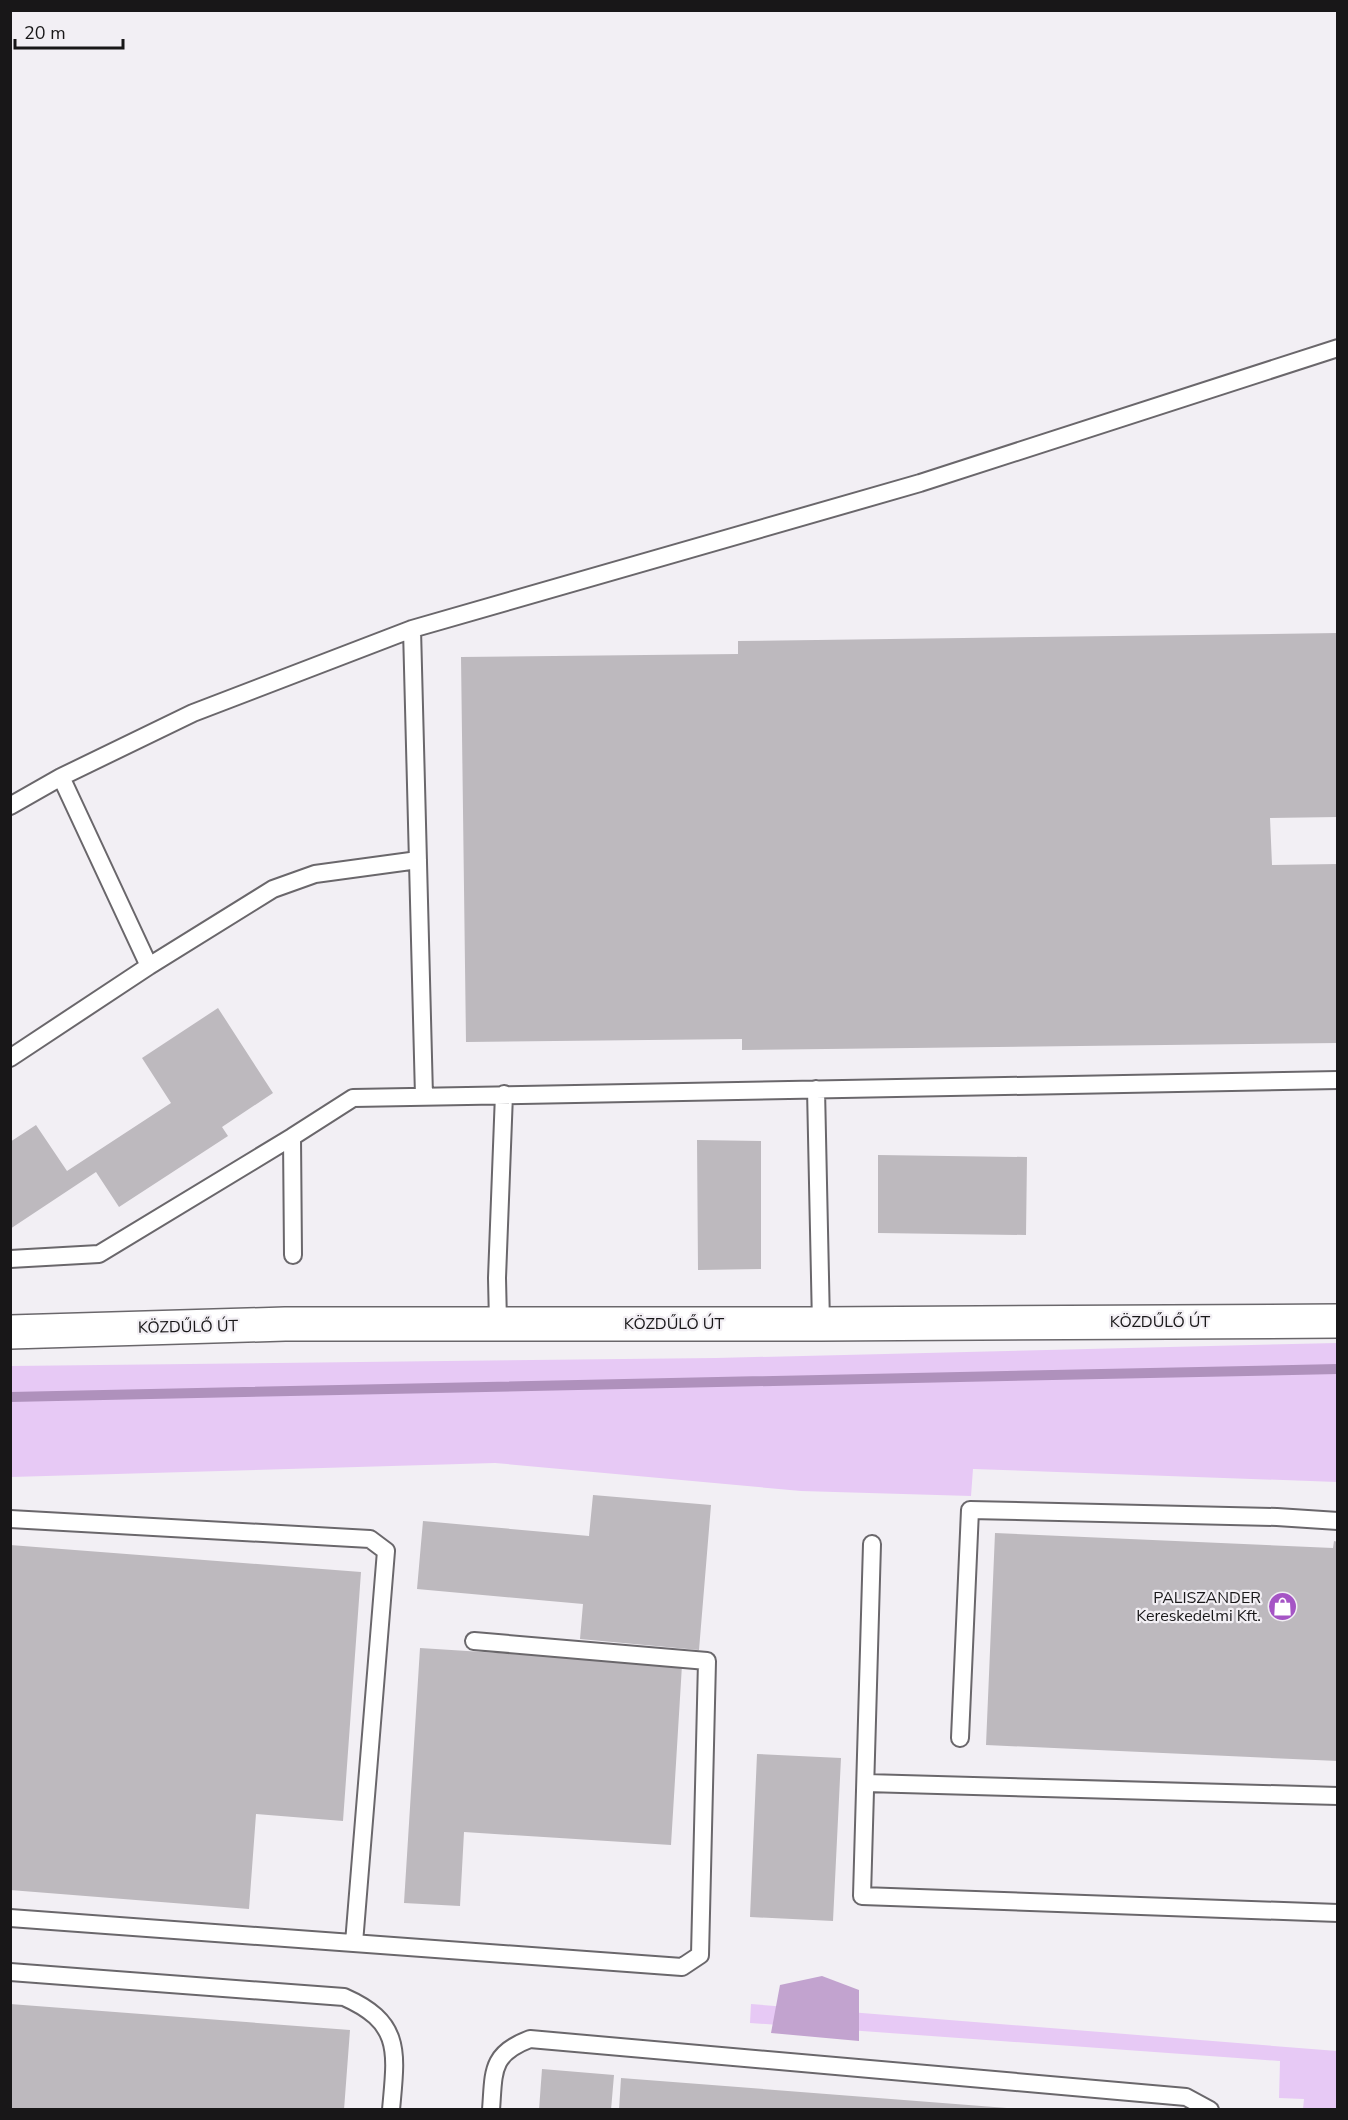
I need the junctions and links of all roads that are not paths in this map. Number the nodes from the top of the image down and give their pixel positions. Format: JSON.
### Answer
{"nodes":[{"id":1,"x":1338,"y":348,"type":"edge"},
{"id":2,"x":412,"y":630,"type":"junction"},
{"id":3,"x":61,"y":777,"type":"junction"},
{"id":4,"x":10,"y":806,"type":"edge"},
{"id":5,"x":418,"y":860,"type":"junction"},
{"id":6,"x":149,"y":966,"type":"junction"},
{"id":7,"x":10,"y":1058,"type":"edge"},
{"id":8,"x":1338,"y":1080,"type":"edge"},
{"id":9,"x":816,"y":1089,"type":"junction"},
{"id":10,"x":504,"y":1094,"type":"junction"},
{"id":11,"x":424,"y":1096,"type":"junction"},
{"id":12,"x":292,"y":1137,"type":"junction"},
{"id":13,"x":293,"y":1255,"type":"dead end"},
{"id":14,"x":10,"y":1259,"type":"edge"},
{"id":15,"x":1338,"y":1321,"type":"edge"},
{"id":16,"x":498,"y":1323,"type":"junction"},
{"id":17,"x":821,"y":1324,"type":"junction"},
{"id":18,"x":10,"y":1332,"type":"edge"},
{"id":19,"x":10,"y":1519,"type":"edge"},
{"id":20,"x":1338,"y":1521,"type":"edge"},
{"id":21,"x":872,"y":1544,"type":"dead end"},
{"id":22,"x":474,"y":1641,"type":"dead end"},
{"id":23,"x":960,"y":1738,"type":"dead end"},
{"id":24,"x":866,"y":1784,"type":"junction"},
{"id":25,"x":1338,"y":1796,"type":"edge"},
{"id":26,"x":1338,"y":1913,"type":"edge"},
{"id":27,"x":10,"y":1918,"type":"edge"},
{"id":28,"x":354,"y":1943,"type":"junction"},
{"id":29,"x":10,"y":1972,"type":"edge"},
{"id":30,"x":391,"y":2109,"type":"edge"},
{"id":31,"x":491,"y":2109,"type":"edge"},
{"id":32,"x":1210,"y":2109,"type":"edge"}],
"edges":[{"from":1,"to":2,"type":"lane"},
{"from":2,"to":3,"type":"lane"},
{"from":2,"to":5,"type":"lane"},
{"from":3,"to":4,"type":"lane"},
{"from":3,"to":6,"type":"lane"},
{"from":5,"to":6,"type":"lane"},
{"from":5,"to":11,"type":"lane"},
{"from":6,"to":7,"type":"lane"},
{"from":8,"to":9,"type":"lane"},
{"from":9,"to":10,"type":"lane"},
{"from":9,"to":17,"type":"lane"},
{"from":10,"to":11,"type":"lane"},
{"from":10,"to":16,"type":"lane"},
{"from":11,"to":12,"type":"lane"},
{"from":12,"to":13,"type":"lane"},
{"from":12,"to":14,"type":"lane"},
{"from":15,"to":17,"type":"street","name":"KÖZDŰLŐ ÚT"},
{"from":16,"to":17,"type":"street","name":"KÖZDŰLŐ ÚT"},
{"from":16,"to":18,"type":"street","name":"KÖZDŰLŐ ÚT"},
{"from":19,"to":28,"type":"lane"},
{"from":20,"to":23,"type":"lane"},
{"from":21,"to":24,"type":"lane"},
{"from":22,"to":28,"type":"lane"},
{"from":24,"to":25,"type":"lane"},
{"from":24,"to":26,"type":"lane"},
{"from":27,"to":28,"type":"lane"},
{"from":29,"to":30,"type":"lane"},
{"from":31,"to":32,"type":"lane"}]}
